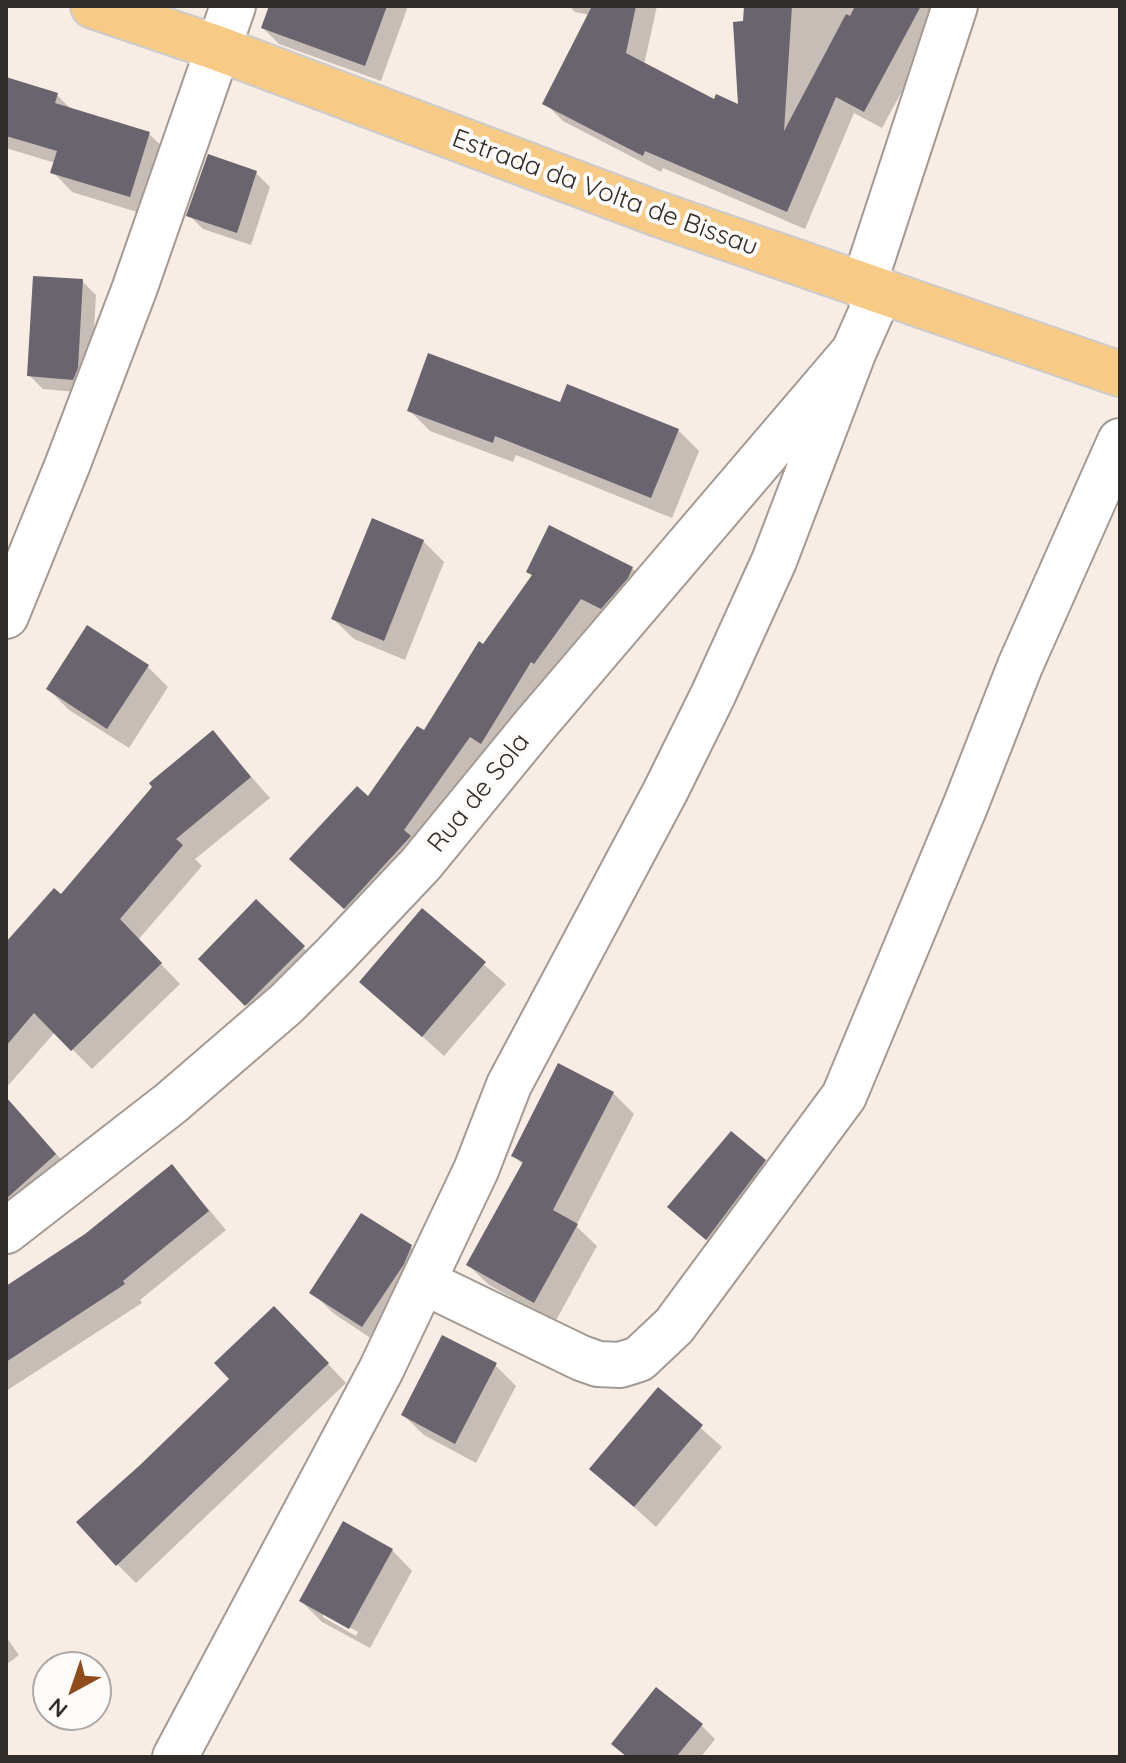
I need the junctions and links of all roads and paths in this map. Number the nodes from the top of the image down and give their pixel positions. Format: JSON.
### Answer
{"nodes":[{"id":1,"x":93,"y":6,"type":"edge"},
{"id":2,"x":233,"y":6,"type":"edge"},
{"id":3,"x":955,"y":6,"type":"edge"},
{"id":4,"x":217,"y":48,"type":"junction"},
{"id":5,"x":872,"y":288,"type":"junction"},
{"id":6,"x":854,"y":351,"type":"junction"},
{"id":7,"x":1120,"y":374,"type":"edge"},
{"id":8,"x":1120,"y":441,"type":"edge"},
{"id":9,"x":6,"y":616,"type":"edge"},
{"id":10,"x":6,"y":1231,"type":"edge"},
{"id":11,"x":424,"y":1282,"type":"junction"},
{"id":12,"x":175,"y":1757,"type":"edge"}],
"edges":[{"from":1,"to":4,"type":"main road","name":"Estrada da Volta de Bissau"},
{"from":2,"to":4,"type":"street"},
{"from":3,"to":5,"type":"street","name":"Rua de Sola"},
{"from":4,"to":5,"type":"main road","name":"Estrada da Volta de Bissau"},
{"from":4,"to":9,"type":"street"},
{"from":5,"to":6,"type":"street","name":"Rua de Sola"},
{"from":5,"to":7,"type":"main road","name":"Estrada da Volta de Bissau"},
{"from":6,"to":10,"type":"street","name":"Rua de Sola"},
{"from":6,"to":11,"type":"street"},
{"from":8,"to":11,"type":"street"},
{"from":11,"to":12,"type":"street"}]}
